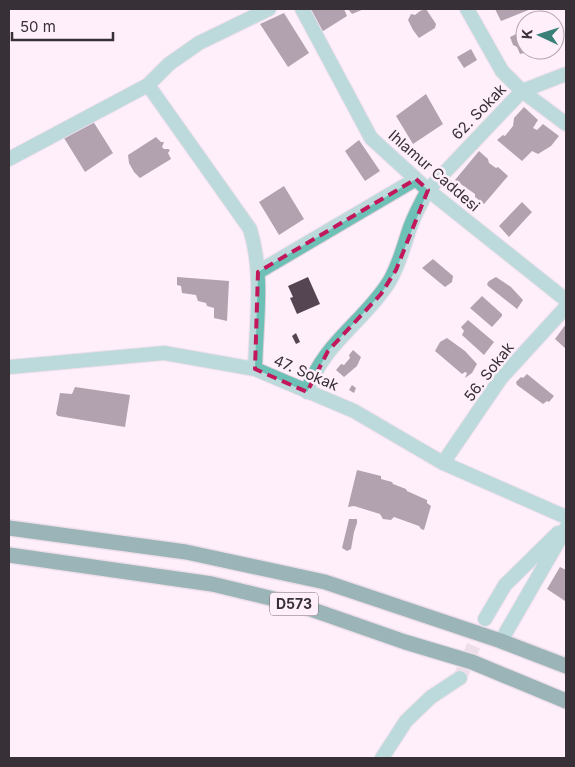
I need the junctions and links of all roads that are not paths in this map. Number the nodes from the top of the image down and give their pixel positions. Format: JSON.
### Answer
{"nodes":[{"id":1,"x":269,"y":9,"type":"edge"},
{"id":2,"x":302,"y":9,"type":"edge"},
{"id":3,"x":467,"y":9,"type":"edge"},
{"id":4,"x":566,"y":74,"type":"edge"},
{"id":5,"x":148,"y":85,"type":"junction"},
{"id":6,"x":522,"y":91,"type":"junction"},
{"id":7,"x":566,"y":124,"type":"edge"},
{"id":8,"x":9,"y":159,"type":"edge"},
{"id":9,"x":416,"y":179,"type":"junction"},
{"id":10,"x":428,"y":190,"type":"junction"},
{"id":11,"x":258,"y":272,"type":"junction"},
{"id":12,"x":566,"y":300,"type":"edge"},
{"id":13,"x":566,"y":307,"type":"edge"},
{"id":14,"x":10,"y":367,"type":"dead end"},
{"id":15,"x":255,"y":369,"type":"junction"},
{"id":16,"x":307,"y":392,"type":"junction"},
{"id":17,"x":443,"y":463,"type":"junction"},
{"id":18,"x":566,"y":517,"type":"edge"},
{"id":19,"x":566,"y":524,"type":"edge"},
{"id":20,"x":9,"y":528,"type":"edge"},
{"id":21,"x":566,"y":528,"type":"edge"},
{"id":22,"x":9,"y":555,"type":"edge"},
{"id":23,"x":485,"y":619,"type":"tunnel mouth"},
{"id":24,"x":501,"y":641,"type":"junction"},
{"id":25,"x":566,"y":666,"type":"edge"},
{"id":26,"x":460,"y":678,"type":"tunnel mouth"},
{"id":27,"x":566,"y":701,"type":"edge"},
{"id":28,"x":382,"y":758,"type":"edge"}],
"edges":[{"from":1,"to":5,"type":"street"},
{"from":2,"to":9,"type":"street","name":"Ihlamur Caddesi"},
{"from":3,"to":6,"type":"street"},
{"from":4,"to":6,"type":"street","name":"62. Sokak"},
{"from":5,"to":8,"type":"street"},
{"from":5,"to":11,"type":"street"},
{"from":6,"to":7,"type":"street"},
{"from":6,"to":10,"type":"street","name":"62. Sokak"},
{"from":9,"to":10,"type":"street","name":"Ihlamur Caddesi"},
{"from":9,"to":11,"type":"street"},
{"from":10,"to":12,"type":"street","name":"Ihlamur Caddesi"},
{"from":10,"to":16,"type":"street","name":"62. Sokak"},
{"from":11,"to":15,"type":"street"},
{"from":13,"to":17,"type":"street","name":"56. Sokak"},
{"from":14,"to":15,"type":"street","name":"47. Sokak"},
{"from":15,"to":16,"type":"street","name":"47. Sokak"},
{"from":16,"to":17,"type":"street","name":"47. Sokak"},
{"from":17,"to":18,"type":"street","name":"47. Sokak"},
{"from":19,"to":23,"type":"street"},
{"from":20,"to":24,"type":"highway","number":"D573"},
{"from":21,"to":24,"type":"street"},
{"from":22,"to":27,"type":"highway","number":"D573"},
{"from":24,"to":25,"type":"highway","number":"D573"},
{"from":26,"to":28,"type":"street"}]}
